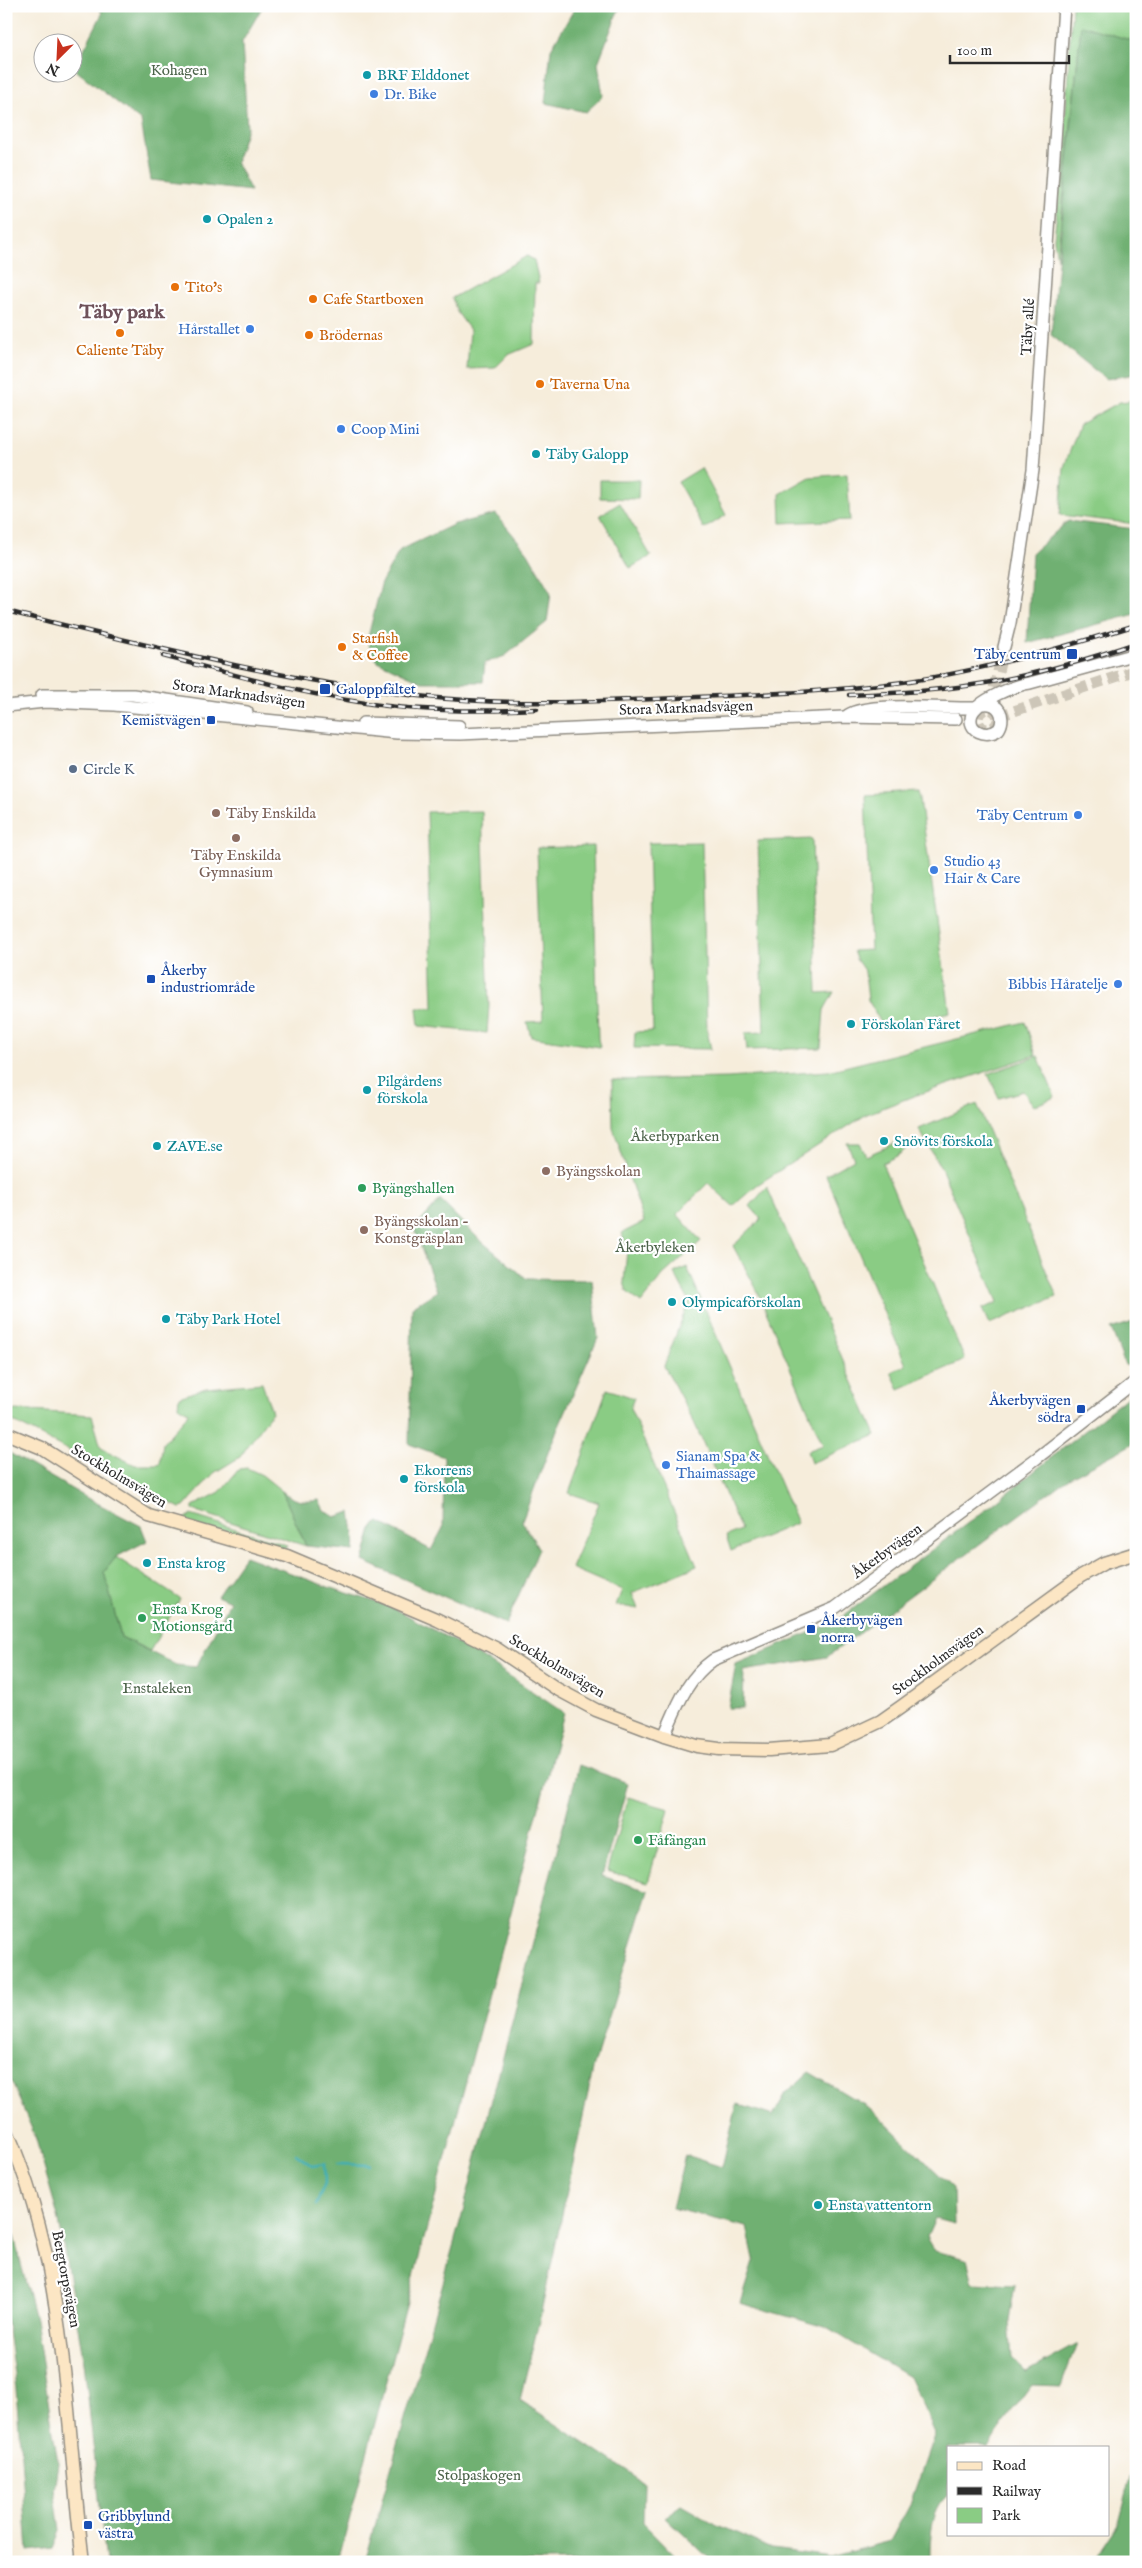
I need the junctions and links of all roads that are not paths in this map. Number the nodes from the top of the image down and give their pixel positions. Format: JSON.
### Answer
{"nodes":[{"id":1,"x":1064,"y":6,"type":"edge"},
{"id":2,"x":1004,"y":647,"type":"tunnel mouth"},
{"id":3,"x":1136,"y":654,"type":"edge"},
{"id":4,"x":1030,"y":683,"type":"junction"},
{"id":5,"x":133,"y":695,"type":"junction"},
{"id":6,"x":6,"y":700,"type":"edge"},
{"id":7,"x":6,"y":706,"type":"edge"},
{"id":8,"x":979,"y":706,"type":"junction"},
{"id":9,"x":133,"y":708,"type":"junction"},
{"id":10,"x":999,"y":709,"type":"junction"},
{"id":11,"x":844,"y":717,"type":"junction"},
{"id":12,"x":956,"y":719,"type":"dead end"},
{"id":13,"x":972,"y":725,"type":"junction"},
{"id":14,"x":528,"y":729,"type":"junction"},
{"id":15,"x":1136,"y":1381,"type":"edge"},
{"id":16,"x":6,"y":1433,"type":"edge"},
{"id":17,"x":1136,"y":1553,"type":"edge"},
{"id":18,"x":664,"y":1736,"type":"junction"},
{"id":19,"x":6,"y":2129,"type":"edge"},
{"id":20,"x":71,"y":2440,"type":"junction"},
{"id":21,"x":83,"y":2562,"type":"edge"},
{"id":22,"x":89,"y":2562,"type":"edge"}],
"edges":[{"from":1,"to":2,"type":"street","name":"Täby allé"},
{"from":3,"to":4,"type":"street"},
{"from":4,"to":8,"type":"street"},
{"from":4,"to":10,"type":"street"},
{"from":5,"to":6,"type":"street","name":"Stora Marknadsvägen"},
{"from":5,"to":9,"type":"street"},
{"from":5,"to":14,"type":"street","name":"Stora Marknadsvägen"},
{"from":7,"to":9,"type":"street","name":"Stora Marknadsvägen"},
{"from":8,"to":10,"type":"street"},
{"from":8,"to":11,"type":"street","name":"Stora Marknadsvägen"},
{"from":8,"to":13,"type":"street"},
{"from":9,"to":14,"type":"street","name":"Stora Marknadsvägen"},
{"from":10,"to":13,"type":"street"},
{"from":11,"to":12,"type":"street","name":"Stora Marknadsvägen"},
{"from":11,"to":13,"type":"street","name":"Stora Marknadsvägen"},
{"from":11,"to":14,"type":"street","name":"Stora Marknadsvägen"},
{"from":15,"to":18,"type":"street","name":"Åkerbyvägen"},
{"from":16,"to":18,"type":"main road","name":"Stockholmsvägen"},
{"from":17,"to":18,"type":"main road","name":"Stockholmsvägen"},
{"from":19,"to":20,"type":"main road","name":"Bergtorpsvägen"},
{"from":20,"to":21,"type":"main road","name":"Bergtorpsvägen"},
{"from":20,"to":22,"type":"main road","name":"Bergtorpsvägen"}]}
